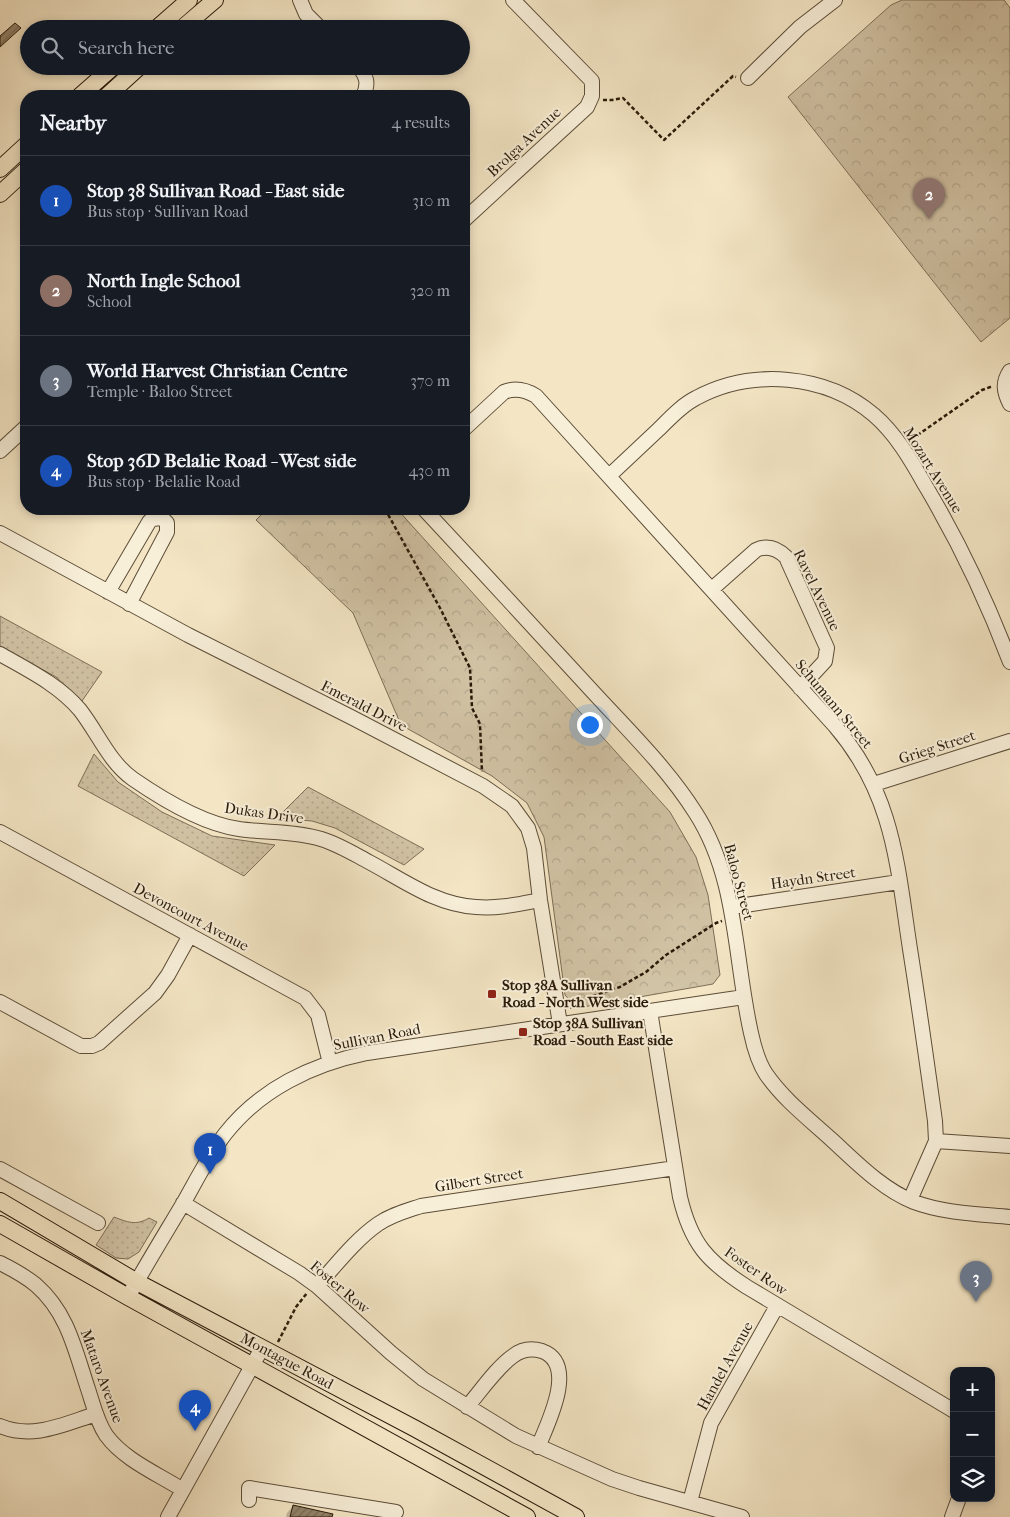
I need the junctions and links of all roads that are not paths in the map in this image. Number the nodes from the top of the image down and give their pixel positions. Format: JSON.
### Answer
{"nodes":[{"id":1,"x":189,"y":0,"type":"edge"},
{"id":2,"x":215,"y":0,"type":"edge"},
{"id":3,"x":300,"y":0,"type":"edge"},
{"id":4,"x":513,"y":0,"type":"edge"},
{"id":5,"x":835,"y":0,"type":"edge"},
{"id":6,"x":166,"y":20,"type":"edge"},
{"id":7,"x":192,"y":20,"type":"edge"},
{"id":8,"x":312,"y":20,"type":"edge"},
{"id":9,"x":104,"y":75,"type":"edge"},
{"id":10,"x":130,"y":75,"type":"edge"},
{"id":11,"x":364,"y":75,"type":"edge"},
{"id":12,"x":748,"y":78,"type":"road end"},
{"id":13,"x":87,"y":90,"type":"edge"},
{"id":14,"x":114,"y":90,"type":"edge"},
{"id":15,"x":365,"y":90,"type":"edge"},
{"id":16,"x":20,"y":150,"type":"edge"},
{"id":17,"x":0,"y":168,"type":"edge"},
{"id":18,"x":20,"y":176,"type":"edge"},
{"id":19,"x":0,"y":194,"type":"edge"},
{"id":20,"x":470,"y":214,"type":"edge"},
{"id":21,"x":1007,"y":377,"type":"edge"},
{"id":22,"x":1010,"y":404,"type":"edge"},
{"id":23,"x":470,"y":423,"type":"edge"},
{"id":24,"x":20,"y":433,"type":"edge"},
{"id":25,"x":0,"y":451,"type":"edge"},
{"id":26,"x":610,"y":476,"type":"junction"},
{"id":27,"x":429,"y":515,"type":"edge"},
{"id":28,"x":0,"y":533,"type":"edge"},
{"id":29,"x":712,"y":589,"type":"junction"},
{"id":30,"x":108,"y":592,"type":"junction"},
{"id":31,"x":129,"y":604,"type":"junction"},
{"id":32,"x":0,"y":654,"type":"edge"},
{"id":33,"x":1010,"y":662,"type":"edge"},
{"id":34,"x":800,"y":688,"type":"junction"},
{"id":35,"x":1010,"y":741,"type":"edge"},
{"id":36,"x":874,"y":784,"type":"junction"},
{"id":37,"x":0,"y":832,"type":"edge"},
{"id":38,"x":899,"y":882,"type":"junction"},
{"id":39,"x":540,"y":900,"type":"junction"},
{"id":40,"x":732,"y":912,"type":"junction"},
{"id":41,"x":190,"y":935,"type":"junction"},
{"id":42,"x":744,"y":997,"type":"junction"},
{"id":43,"x":0,"y":1002,"type":"edge"},
{"id":44,"x":650,"y":1011,"type":"junction"},
{"id":45,"x":560,"y":1024,"type":"junction"},
{"id":46,"x":330,"y":1063,"type":"junction"},
{"id":47,"x":936,"y":1141,"type":"junction"},
{"id":48,"x":1010,"y":1146,"type":"edge"},
{"id":49,"x":674,"y":1168,"type":"junction"},
{"id":50,"x":0,"y":1169,"type":"edge"},
{"id":51,"x":910,"y":1200,"type":"junction"},
{"id":52,"x":0,"y":1201,"type":"edge"},
{"id":53,"x":183,"y":1203,"type":"junction"},
{"id":54,"x":1010,"y":1217,"type":"edge"},
{"id":55,"x":98,"y":1223,"type":"dead end"},
{"id":56,"x":0,"y":1224,"type":"edge"},
{"id":57,"x":0,"y":1263,"type":"edge"},
{"id":58,"x":137,"y":1282,"type":"junction"},
{"id":59,"x":313,"y":1288,"type":"junction"},
{"id":60,"x":128,"y":1297,"type":"junction"},
{"id":61,"x":777,"y":1306,"type":"junction"},
{"id":62,"x":269,"y":1346,"type":"junction"},
{"id":63,"x":252,"y":1366,"type":"junction"},
{"id":64,"x":467,"y":1407,"type":"junction"},
{"id":65,"x":950,"y":1409,"type":"edge"},
{"id":66,"x":96,"y":1414,"type":"junction"},
{"id":67,"x":0,"y":1426,"type":"edge"},
{"id":68,"x":538,"y":1447,"type":"junction"},
{"id":69,"x":183,"y":1490,"type":"junction"},
{"id":70,"x":249,"y":1500,"type":"dead end"},
{"id":71,"x":690,"y":1502,"type":"junction"},
{"id":72,"x":958,"y":1502,"type":"edge"},
{"id":73,"x":396,"y":1512,"type":"dead end"},
{"id":74,"x":168,"y":1517,"type":"edge"},
{"id":75,"x":527,"y":1517,"type":"edge"},
{"id":76,"x":576,"y":1517,"type":"edge"},
{"id":77,"x":742,"y":1517,"type":"edge"},
{"id":78,"x":952,"y":1517,"type":"edge"}],
"edges":[{"from":1,"to":6,"type":"main road"},
{"from":2,"to":7,"type":"main road"},
{"from":3,"to":8,"type":"street"},
{"from":4,"to":20,"type":"street","name":"Brolga Avenue"},
{"from":5,"to":12,"type":"street"},
{"from":9,"to":13,"type":"main road"},
{"from":10,"to":14,"type":"main road"},
{"from":11,"to":15,"type":"street"},
{"from":16,"to":17,"type":"main road"},
{"from":18,"to":19,"type":"main road"},
{"from":21,"to":22,"type":"street"},
{"from":23,"to":26,"type":"street","name":"Schumann Street"},
{"from":24,"to":25,"type":"street"},
{"from":26,"to":29,"type":"street","name":"Schumann Street"},
{"from":26,"to":33,"type":"street","name":"Mozart Avenue"},
{"from":27,"to":40,"type":"street","name":"Baloo Street"},
{"from":28,"to":30,"type":"street","name":"Emerald Drive"},
{"from":29,"to":34,"type":"street","name":"Schumann Street"},
{"from":29,"to":34,"type":"street","name":"Ravel Avenue"},
{"from":30,"to":31,"type":"street","name":"Emerald Drive"},
{"from":30,"to":31,"type":"street"},
{"from":31,"to":39,"type":"street","name":"Emerald Drive"},
{"from":32,"to":39,"type":"street","name":"Dukas Drive"},
{"from":34,"to":36,"type":"street","name":"Schumann Street"},
{"from":35,"to":36,"type":"street","name":"Grieg Street"},
{"from":36,"to":38,"type":"street","name":"Schumann Street"},
{"from":37,"to":41,"type":"street","name":"Devoncourt Avenue"},
{"from":38,"to":40,"type":"street","name":"Haydn Street"},
{"from":38,"to":47,"type":"street","name":"Schumann Street"},
{"from":39,"to":45,"type":"street","name":"Emerald Drive"},
{"from":40,"to":42,"type":"street","name":"Baloo Street"},
{"from":41,"to":43,"type":"street"},
{"from":41,"to":46,"type":"street","name":"Devoncourt Avenue"},
{"from":42,"to":44,"type":"street","name":"Sullivan Road"},
{"from":42,"to":51,"type":"street","name":"Baloo Street"},
{"from":44,"to":45,"type":"street","name":"Sullivan Road"},
{"from":44,"to":49,"type":"street","name":"Foster Row"},
{"from":45,"to":46,"type":"street","name":"Sullivan Road"},
{"from":46,"to":53,"type":"street","name":"Sullivan Road"},
{"from":47,"to":48,"type":"street"},
{"from":47,"to":51,"type":"street","name":"Schumann Street"},
{"from":49,"to":59,"type":"street","name":"Gilbert Street"},
{"from":49,"to":61,"type":"street","name":"Foster Row"},
{"from":50,"to":55,"type":"street"},
{"from":51,"to":54,"type":"street","name":"Baloo Street"},
{"from":52,"to":58,"type":"main road","name":"Montague Road"},
{"from":53,"to":58,"type":"street","name":"Sullivan Road"},
{"from":53,"to":59,"type":"street","name":"Foster Row"},
{"from":56,"to":60,"type":"main road","name":"Montague Road"},
{"from":57,"to":66,"type":"street","name":"Mataro Avenue"},
{"from":58,"to":60,"type":"street","name":"Sullivan Road"},
{"from":58,"to":62,"type":"main road","name":"Montague Road"},
{"from":59,"to":64,"type":"street","name":"Foster Row"},
{"from":60,"to":63,"type":"main road","name":"Montague Road"},
{"from":61,"to":65,"type":"street","name":"Foster Row"},
{"from":61,"to":71,"type":"street","name":"Handel Avenue"},
{"from":62,"to":63,"type":"street"},
{"from":62,"to":76,"type":"main road","name":"Montague Road"},
{"from":63,"to":69,"type":"street"},
{"from":63,"to":75,"type":"main road","name":"Montague Road"},
{"from":64,"to":68,"type":"street","name":"Foster Row"},
{"from":64,"to":68,"type":"street"},
{"from":66,"to":67,"type":"street"},
{"from":66,"to":69,"type":"street","name":"Mataro Avenue"},
{"from":68,"to":71,"type":"street","name":"Foster Row"},
{"from":69,"to":74,"type":"street"},
{"from":70,"to":73,"type":"street"},
{"from":71,"to":77,"type":"street","name":"Foster Row"},
{"from":72,"to":78,"type":"street"}]}
